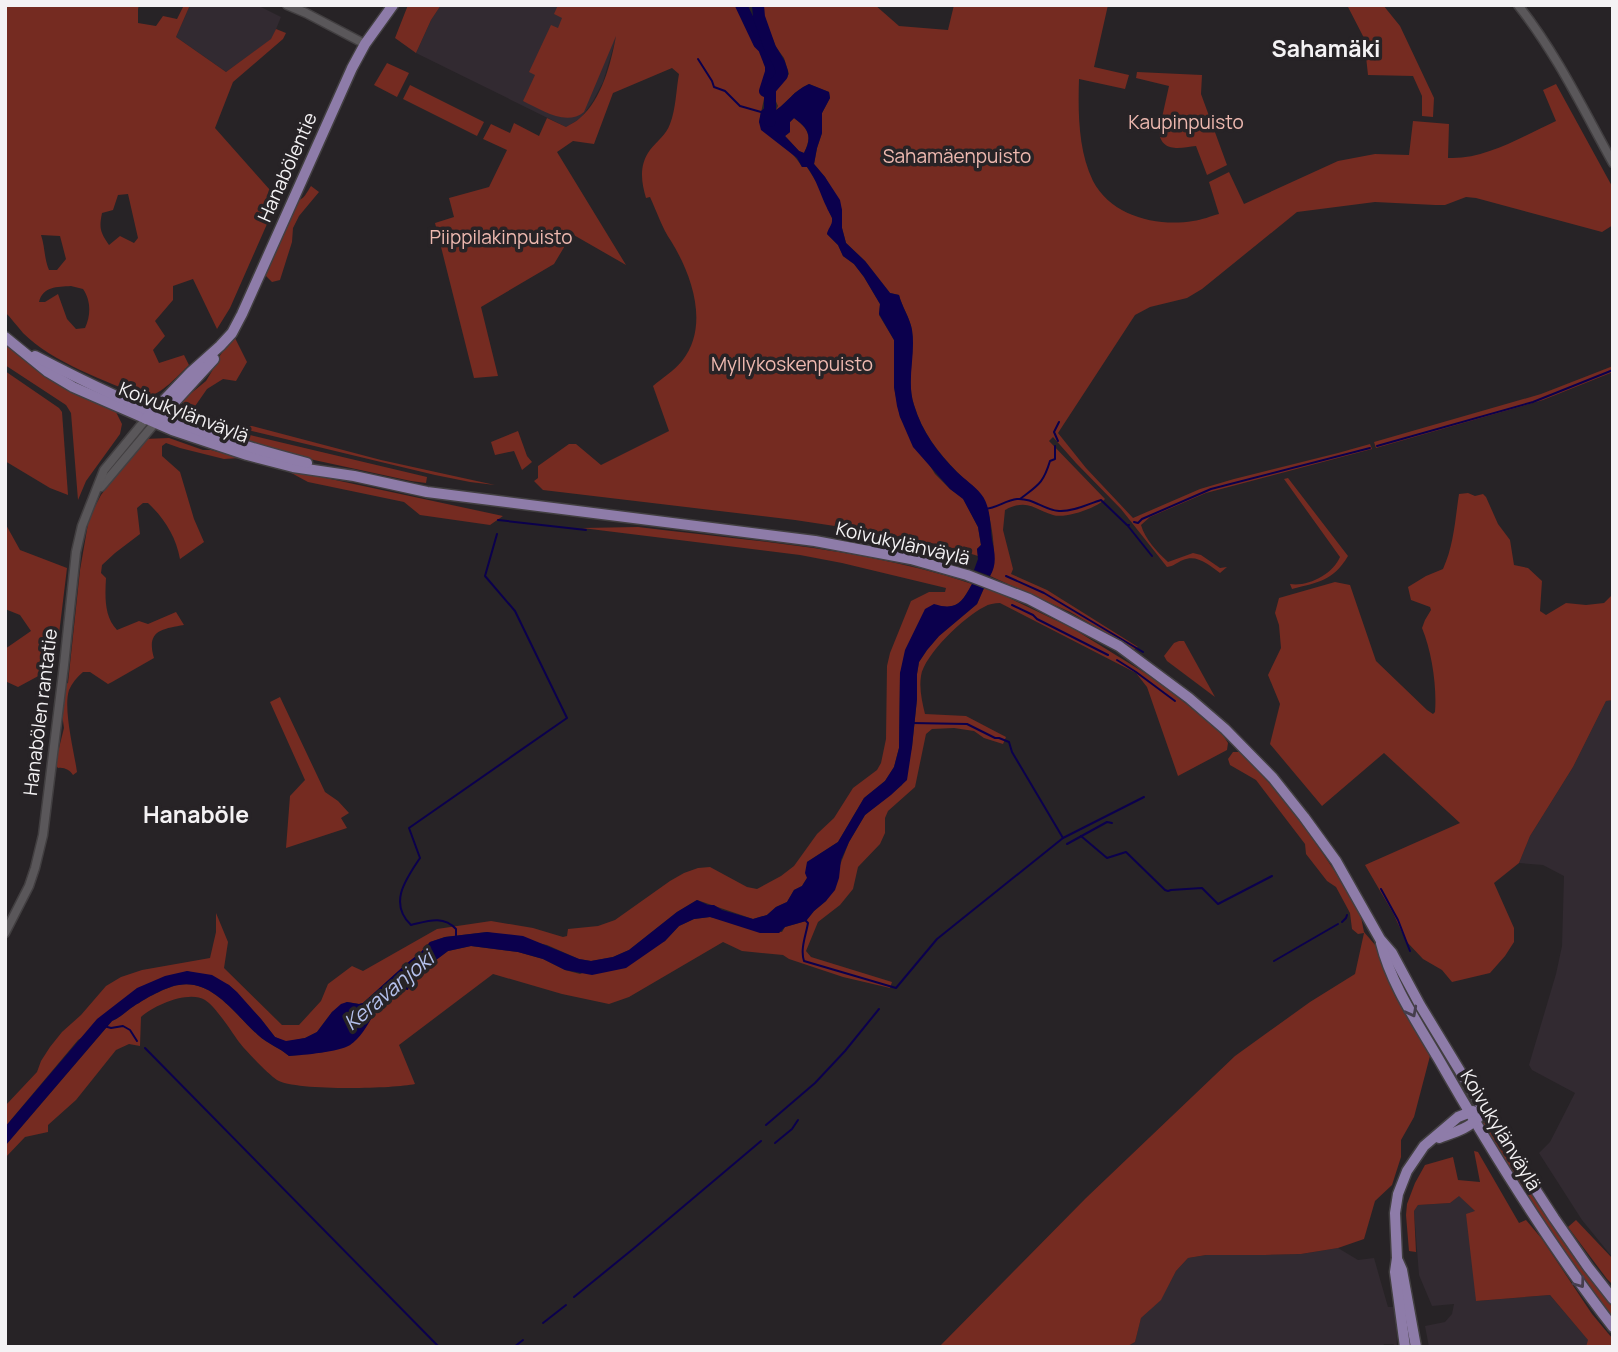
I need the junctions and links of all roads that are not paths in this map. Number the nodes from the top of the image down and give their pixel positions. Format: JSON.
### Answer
{"nodes":[{"id":1,"x":287,"y":5,"type":"edge"},
{"id":2,"x":393,"y":5,"type":"edge"},
{"id":3,"x":1518,"y":5,"type":"edge"},
{"id":4,"x":365,"y":44,"type":"junction"},
{"id":5,"x":1613,"y":163,"type":"edge"},
{"id":6,"x":5,"y":337,"type":"edge"},
{"id":7,"x":154,"y":418,"type":"junction"},
{"id":8,"x":5,"y":933,"type":"edge"},
{"id":9,"x":1380,"y":939,"type":"junction"},
{"id":10,"x":1483,"y":1109,"type":"junction"},
{"id":11,"x":1469,"y":1111,"type":"junction"},
{"id":12,"x":1475,"y":1122,"type":"junction"},
{"id":13,"x":1432,"y":1140,"type":"junction"},
{"id":14,"x":1397,"y":1258,"type":"junction"},
{"id":15,"x":1613,"y":1299,"type":"edge"},
{"id":16,"x":1613,"y":1327,"type":"edge"},
{"id":17,"x":1405,"y":1347,"type":"edge"},
{"id":18,"x":1416,"y":1347,"type":"edge"}],
"edges":[{"from":1,"to":4,"type":"street"},
{"from":2,"to":4,"type":"main road","name":"Hanabölentie"},
{"from":3,"to":5,"type":"street"},
{"from":4,"to":7,"type":"main road","name":"Hanabölentie"},
{"from":6,"to":7,"type":"main road","name":"Koivukylänväylä"},
{"from":7,"to":8,"type":"street","name":"Hanabölen rantatie"},
{"from":7,"to":9,"type":"main road","name":"Koivukylänväylä"},
{"from":9,"to":10,"type":"main road","name":"Koivukylänväylä"},
{"from":9,"to":11,"type":"main road","name":"Koivukylänväylä","one_way":true},
{"from":10,"to":11,"type":"main road"},
{"from":10,"to":12,"type":"main road"},
{"from":10,"to":15,"type":"main road","name":"Koivukylänväylä"},
{"from":11,"to":12,"type":"main road","name":"Koivukylänväylä"},
{"from":11,"to":13,"type":"main road"},
{"from":12,"to":13,"type":"main road"},
{"from":12,"to":16,"type":"main road","name":"Koivukylänväylä","one_way":true},
{"from":13,"to":14,"type":"main road"},
{"from":14,"to":17,"type":"main road"},
{"from":14,"to":18,"type":"main road"}]}
